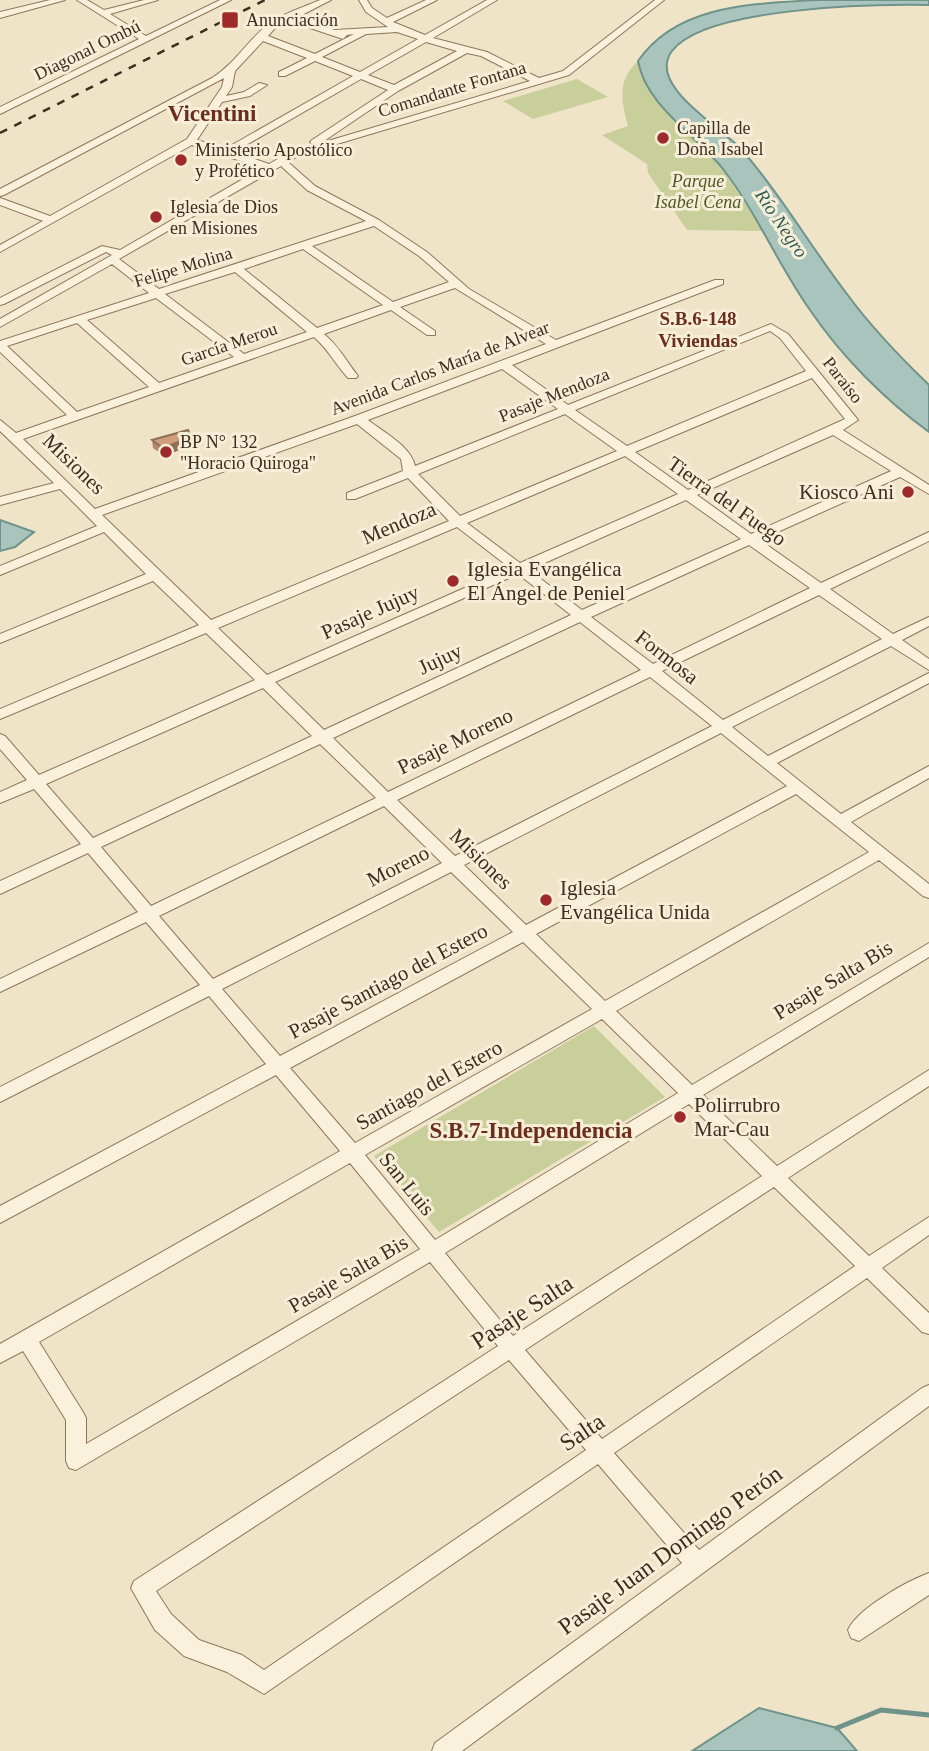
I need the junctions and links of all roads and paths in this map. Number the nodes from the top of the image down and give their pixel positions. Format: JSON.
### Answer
{"nodes":[{"id":1,"x":61,"y":0,"type":"edge"},
{"id":2,"x":81,"y":0,"type":"edge"},
{"id":3,"x":154,"y":0,"type":"edge"},
{"id":4,"x":227,"y":0,"type":"edge"},
{"id":5,"x":327,"y":0,"type":"edge"},
{"id":6,"x":363,"y":0,"type":"edge"},
{"id":7,"x":433,"y":0,"type":"edge"},
{"id":8,"x":493,"y":0,"type":"edge"},
{"id":9,"x":660,"y":0,"type":"edge"},
{"id":10,"x":104,"y":13,"type":"junction"},
{"id":11,"x":0,"y":15,"type":"edge"},
{"id":12,"x":289,"y":18,"type":"junction"},
{"id":13,"x":386,"y":22,"type":"junction"},
{"id":14,"x":398,"y":29,"type":"junction"},
{"id":15,"x":367,"y":31,"type":"junction"},
{"id":16,"x":334,"y":33,"type":"junction"},
{"id":17,"x":260,"y":36,"type":"junction"},
{"id":18,"x":429,"y":38,"type":"junction"},
{"id":19,"x":145,"y":39,"type":"junction"},
{"id":20,"x":352,"y":39,"type":"junction"},
{"id":21,"x":464,"y":51,"type":"junction"},
{"id":22,"x":313,"y":58,"type":"junction"},
{"id":23,"x":231,"y":70,"type":"junction"},
{"id":24,"x":282,"y":74,"type":"dead end"},
{"id":25,"x":360,"y":76,"type":"junction"},
{"id":26,"x":536,"y":80,"type":"junction"},
{"id":27,"x":262,"y":85,"type":"dead end"},
{"id":28,"x":395,"y":89,"type":"junction"},
{"id":29,"x":219,"y":100,"type":"junction"},
{"id":30,"x":0,"y":111,"type":"edge"},
{"id":31,"x":191,"y":141,"type":"junction"},
{"id":32,"x":308,"y":149,"type":"junction"},
{"id":33,"x":227,"y":152,"type":"junction"},
{"id":34,"x":281,"y":161,"type":"junction"},
{"id":35,"x":268,"y":167,"type":"junction"},
{"id":36,"x":0,"y":193,"type":"edge"},
{"id":37,"x":0,"y":201,"type":"edge"},
{"id":38,"x":51,"y":220,"type":"junction"},
{"id":39,"x":375,"y":222,"type":"junction"},
{"id":40,"x":304,"y":246,"type":"junction"},
{"id":41,"x":0,"y":249,"type":"edge"},
{"id":42,"x":116,"y":256,"type":"junction"},
{"id":43,"x":73,"y":265,"type":"junction"},
{"id":44,"x":238,"y":269,"type":"junction"},
{"id":45,"x":89,"y":272,"type":"junction"},
{"id":46,"x":719,"y":282,"type":"dead end"},
{"id":47,"x":455,"y":284,"type":"junction"},
{"id":48,"x":35,"y":285,"type":"junction"},
{"id":49,"x":55,"y":291,"type":"junction"},
{"id":50,"x":158,"y":293,"type":"junction"},
{"id":51,"x":0,"y":302,"type":"edge"},
{"id":52,"x":389,"y":305,"type":"junction"},
{"id":53,"x":79,"y":319,"type":"junction"},
{"id":54,"x":0,"y":324,"type":"edge"},
{"id":55,"x":771,"y":327,"type":"joint"},
{"id":56,"x":315,"y":332,"type":"junction"},
{"id":57,"x":431,"y":333,"type":"dead end"},
{"id":58,"x":554,"y":343,"type":"junction"},
{"id":59,"x":0,"y":345,"type":"edge"},
{"id":60,"x":243,"y":359,"type":"junction"},
{"id":61,"x":504,"y":365,"type":"junction"},
{"id":62,"x":816,"y":372,"type":"junction"},
{"id":63,"x":352,"y":376,"type":"dead end"},
{"id":64,"x":157,"y":388,"type":"junction"},
{"id":65,"x":567,"y":410,"type":"junction"},
{"id":66,"x":75,"y":416,"type":"junction"},
{"id":67,"x":359,"y":419,"type":"junction"},
{"id":68,"x":0,"y":424,"type":"edge"},
{"id":69,"x":834,"y":430,"type":"junction"},
{"id":70,"x":14,"y":438,"type":"junction"},
{"id":71,"x":625,"y":453,"type":"junction"},
{"id":72,"x":900,"y":472,"type":"junction"},
{"id":73,"x":410,"y":473,"type":"junction"},
{"id":74,"x":62,"y":485,"type":"junction"},
{"id":75,"x":929,"y":490,"type":"edge"},
{"id":76,"x":685,"y":495,"type":"junction"},
{"id":77,"x":351,"y":496,"type":"dead end"},
{"id":78,"x":0,"y":501,"type":"edge"},
{"id":79,"x":93,"y":514,"type":"junction"},
{"id":80,"x":457,"y":521,"type":"junction"},
{"id":81,"x":105,"y":527,"type":"junction"},
{"id":82,"x":929,"y":536,"type":"edge"},
{"id":83,"x":749,"y":540,"type":"junction"},
{"id":84,"x":2,"y":569,"type":"edge"},
{"id":85,"x":520,"y":569,"type":"junction"},
{"id":86,"x":155,"y":575,"type":"junction"},
{"id":87,"x":820,"y":589,"type":"junction"},
{"id":88,"x":581,"y":616,"type":"junction"},
{"id":89,"x":929,"y":621,"type":"edge"},
{"id":90,"x":208,"y":627,"type":"junction"},
{"id":91,"x":0,"y":639,"type":"edge"},
{"id":92,"x":891,"y":640,"type":"junction"},
{"id":93,"x":929,"y":666,"type":"edge"},
{"id":94,"x":651,"y":670,"type":"junction"},
{"id":95,"x":929,"y":677,"type":"edge"},
{"id":96,"x":265,"y":681,"type":"junction"},
{"id":97,"x":0,"y":714,"type":"edge"},
{"id":98,"x":723,"y":728,"type":"junction"},
{"id":99,"x":321,"y":737,"type":"junction"},
{"id":100,"x":0,"y":739,"type":"edge"},
{"id":101,"x":766,"y":763,"type":"junction"},
{"id":102,"x":929,"y":771,"type":"edge"},
{"id":103,"x":35,"y":783,"type":"junction"},
{"id":104,"x":797,"y":787,"type":"junction"},
{"id":105,"x":0,"y":798,"type":"edge"},
{"id":106,"x":386,"y":798,"type":"junction"},
{"id":107,"x":839,"y":822,"type":"junction"},
{"id":108,"x":89,"y":846,"type":"junction"},
{"id":109,"x":880,"y":853,"type":"junction"},
{"id":110,"x":451,"y":862,"type":"junction"},
{"id":111,"x":925,"y":883,"type":"edge"},
{"id":112,"x":0,"y":888,"type":"edge"},
{"id":113,"x":147,"y":913,"type":"junction"},
{"id":114,"x":525,"y":933,"type":"junction"},
{"id":115,"x":929,"y":949,"type":"edge"},
{"id":116,"x":0,"y":986,"type":"edge"},
{"id":117,"x":208,"y":988,"type":"junction"},
{"id":118,"x":605,"y":1012,"type":"junction"},
{"id":119,"x":276,"y":1067,"type":"junction"},
{"id":120,"x":929,"y":1077,"type":"edge"},
{"id":121,"x":689,"y":1094,"type":"junction"},
{"id":122,"x":0,"y":1095,"type":"edge"},
{"id":123,"x":353,"y":1154,"type":"junction"},
{"id":124,"x":775,"y":1177,"type":"junction"},
{"id":125,"x":0,"y":1215,"type":"edge"},
{"id":126,"x":929,"y":1225,"type":"edge"},
{"id":127,"x":433,"y":1251,"type":"junction"},
{"id":128,"x":868,"y":1268,"type":"junction"},
{"id":129,"x":929,"y":1326,"type":"edge"},
{"id":130,"x":26,"y":1339,"type":"junction"},
{"id":131,"x":511,"y":1348,"type":"junction"},
{"id":132,"x":0,"y":1354,"type":"edge"},
{"id":133,"x":929,"y":1394,"type":"edge"},
{"id":134,"x":601,"y":1451,"type":"junction"},
{"id":135,"x":696,"y":1563,"type":"junction"},
{"id":136,"x":929,"y":1583,"type":"edge"},
{"id":137,"x":859,"y":1630,"type":"dead end"},
{"id":138,"x":264,"y":1683,"type":"joint"},
{"id":139,"x":443,"y":1751,"type":"edge"}],
"edges":[{"from":1,"to":11,"type":"street"},
{"from":2,"to":10,"type":"street"},
{"from":3,"to":10,"type":"street"},
{"from":4,"to":19,"type":"street","name":"Diagonal Ombú"},
{"from":5,"to":12,"type":"street"},
{"from":6,"to":13,"type":"street"},
{"from":7,"to":13,"type":"street"},
{"from":8,"to":18,"type":"street"},
{"from":9,"to":26,"type":"street","name":"Comandante Fontana"},
{"from":10,"to":19,"type":"street"},
{"from":12,"to":16,"type":"street"},
{"from":12,"to":17,"type":"street"},
{"from":13,"to":14,"type":"street"},
{"from":14,"to":15,"type":"street"},
{"from":14,"to":18,"type":"street"},
{"from":15,"to":16,"type":"street"},
{"from":15,"to":20,"type":"street"},
{"from":16,"to":20,"type":"street"},
{"from":17,"to":22,"type":"street"},
{"from":17,"to":23,"type":"street"},
{"from":18,"to":21,"type":"street"},
{"from":18,"to":25,"type":"street"},
{"from":19,"to":30,"type":"street","name":"Diagonal Ombú"},
{"from":20,"to":22,"type":"street"},
{"from":21,"to":26,"type":"street"},
{"from":21,"to":28,"type":"street"},
{"from":22,"to":24,"type":"street"},
{"from":22,"to":25,"type":"street"},
{"from":23,"to":29,"type":"street"},
{"from":23,"to":36,"type":"street"},
{"from":25,"to":28,"type":"street"},
{"from":25,"to":33,"type":"street"},
{"from":26,"to":32,"type":"street","name":"Comandante Fontana"},
{"from":27,"to":29,"type":"street"},
{"from":28,"to":32,"type":"street"},
{"from":29,"to":31,"type":"street"},
{"from":31,"to":33,"type":"street"},
{"from":31,"to":38,"type":"street"},
{"from":32,"to":34,"type":"street"},
{"from":33,"to":35,"type":"street"},
{"from":34,"to":35,"type":"street"},
{"from":34,"to":39,"type":"street"},
{"from":35,"to":42,"type":"street"},
{"from":37,"to":38,"type":"street"},
{"from":38,"to":41,"type":"street"},
{"from":39,"to":40,"type":"street","name":"Felipe Molina"},
{"from":39,"to":47,"type":"street"},
{"from":40,"to":44,"type":"street","name":"Felipe Molina"},
{"from":40,"to":52,"type":"street"},
{"from":42,"to":43,"type":"street"},
{"from":42,"to":45,"type":"street"},
{"from":42,"to":50,"type":"street"},
{"from":43,"to":45,"type":"street"},
{"from":43,"to":48,"type":"street"},
{"from":44,"to":50,"type":"street","name":"Felipe Molina"},
{"from":44,"to":56,"type":"street"},
{"from":45,"to":49,"type":"street"},
{"from":46,"to":58,"type":"street","name":"Avenida Carlos María de Alvear"},
{"from":47,"to":52,"type":"street","name":"García Merou"},
{"from":47,"to":58,"type":"street"},
{"from":48,"to":49,"type":"street"},
{"from":48,"to":51,"type":"street"},
{"from":49,"to":54,"type":"street"},
{"from":50,"to":53,"type":"street","name":"Felipe Molina"},
{"from":50,"to":60,"type":"street"},
{"from":52,"to":56,"type":"street","name":"García Merou"},
{"from":52,"to":57,"type":"street"},
{"from":53,"to":59,"type":"street","name":"Felipe Molina"},
{"from":53,"to":64,"type":"street"},
{"from":55,"to":62,"type":"street","name":"Paraíso"},
{"from":55,"to":65,"type":"street","name":"Pasaje Mendoza"},
{"from":56,"to":60,"type":"street","name":"García Merou"},
{"from":56,"to":63,"type":"street"},
{"from":58,"to":61,"type":"street","name":"Avenida Carlos María de Alvear"},
{"from":59,"to":66,"type":"street"},
{"from":60,"to":64,"type":"street","name":"García Merou"},
{"from":61,"to":65,"type":"street","name":"Tierra del Fuego"},
{"from":61,"to":67,"type":"street","name":"Avenida Carlos María de Alvear"},
{"from":62,"to":69,"type":"street","name":"Paraíso"},
{"from":62,"to":71,"type":"street","name":"Mendoza"},
{"from":64,"to":66,"type":"street","name":"García Merou"},
{"from":65,"to":71,"type":"street","name":"Tierra del Fuego"},
{"from":65,"to":73,"type":"street","name":"Pasaje Mendoza"},
{"from":66,"to":70,"type":"street","name":"García Merou"},
{"from":67,"to":73,"type":"street","name":"Formosa"},
{"from":67,"to":79,"type":"street","name":"Avenida Carlos María de Alvear"},
{"from":68,"to":70,"type":"street","name":"Misiones"},
{"from":69,"to":72,"type":"street","name":"Paraíso"},
{"from":69,"to":76,"type":"street","name":"Pasaje Jujuy"},
{"from":70,"to":74,"type":"street","name":"Misiones"},
{"from":71,"to":76,"type":"street","name":"Tierra del Fuego"},
{"from":71,"to":80,"type":"street","name":"Mendoza"},
{"from":72,"to":75,"type":"street","name":"Paraíso"},
{"from":72,"to":83,"type":"street","name":"Jujuy"},
{"from":73,"to":77,"type":"street","name":"Pasaje Mendoza"},
{"from":73,"to":80,"type":"street","name":"Formosa"},
{"from":74,"to":78,"type":"street"},
{"from":74,"to":79,"type":"street","name":"Misiones"},
{"from":76,"to":83,"type":"street","name":"Tierra del Fuego"},
{"from":76,"to":85,"type":"street","name":"Pasaje Jujuy"},
{"from":79,"to":81,"type":"street","name":"Misiones"},
{"from":80,"to":85,"type":"street","name":"Formosa"},
{"from":80,"to":90,"type":"street","name":"Mendoza"},
{"from":81,"to":84,"type":"street"},
{"from":81,"to":86,"type":"street","name":"Misiones"},
{"from":82,"to":87,"type":"street","name":"Pasaje Moreno"},
{"from":83,"to":87,"type":"street","name":"Tierra del Fuego"},
{"from":83,"to":88,"type":"street","name":"Jujuy"},
{"from":85,"to":88,"type":"street","name":"Formosa"},
{"from":85,"to":96,"type":"street","name":"Pasaje Jujuy"},
{"from":86,"to":90,"type":"street","name":"Misiones"},
{"from":86,"to":91,"type":"street"},
{"from":87,"to":92,"type":"street","name":"Tierra del Fuego"},
{"from":87,"to":94,"type":"street","name":"Pasaje Moreno"},
{"from":88,"to":94,"type":"street","name":"Formosa"},
{"from":88,"to":99,"type":"street","name":"Jujuy"},
{"from":89,"to":92,"type":"street","name":"Moreno"},
{"from":90,"to":96,"type":"street","name":"Misiones"},
{"from":90,"to":97,"type":"street","name":"Mendoza"},
{"from":92,"to":93,"type":"street","name":"Tierra del Fuego"},
{"from":92,"to":98,"type":"street","name":"Moreno"},
{"from":94,"to":98,"type":"street","name":"Formosa"},
{"from":94,"to":106,"type":"street","name":"Pasaje Moreno"},
{"from":95,"to":101,"type":"street"},
{"from":96,"to":99,"type":"street","name":"Misiones"},
{"from":96,"to":103,"type":"street","name":"Pasaje Jujuy"},
{"from":98,"to":101,"type":"street","name":"Formosa"},
{"from":98,"to":110,"type":"street","name":"Moreno"},
{"from":99,"to":106,"type":"street","name":"Misiones"},
{"from":99,"to":108,"type":"street","name":"Jujuy"},
{"from":100,"to":103,"type":"street","name":"San Luis"},
{"from":101,"to":104,"type":"street","name":"Formosa"},
{"from":102,"to":107,"type":"street"},
{"from":103,"to":105,"type":"street","name":"Pasaje Jujuy"},
{"from":103,"to":108,"type":"street","name":"San Luis"},
{"from":104,"to":107,"type":"street","name":"Formosa"},
{"from":104,"to":114,"type":"street","name":"Pasaje Santiago del Estero"},
{"from":106,"to":110,"type":"street","name":"Misiones"},
{"from":106,"to":113,"type":"street","name":"Pasaje Moreno"},
{"from":107,"to":109,"type":"street","name":"Formosa"},
{"from":108,"to":112,"type":"street","name":"Jujuy"},
{"from":108,"to":113,"type":"street","name":"San Luis"},
{"from":109,"to":111,"type":"street","name":"Formosa"},
{"from":109,"to":118,"type":"street","name":"Santiago del Estero"},
{"from":110,"to":114,"type":"street","name":"Misiones"},
{"from":110,"to":117,"type":"street","name":"Moreno"},
{"from":113,"to":116,"type":"street","name":"Pasaje Moreno"},
{"from":113,"to":117,"type":"street","name":"San Luis"},
{"from":114,"to":118,"type":"street","name":"Misiones"},
{"from":114,"to":119,"type":"street","name":"Pasaje Santiago del Estero"},
{"from":115,"to":121,"type":"street","name":"Pasaje Salta Bis"},
{"from":117,"to":119,"type":"street","name":"San Luis"},
{"from":117,"to":122,"type":"street","name":"Moreno"},
{"from":118,"to":121,"type":"street","name":"Misiones"},
{"from":118,"to":123,"type":"street","name":"Santiago del Estero"},
{"from":119,"to":123,"type":"street","name":"San Luis"},
{"from":119,"to":125,"type":"street","name":"Pasaje Santiago del Estero"},
{"from":120,"to":124,"type":"street","name":"Pasaje Salta"},
{"from":121,"to":124,"type":"street","name":"Misiones"},
{"from":121,"to":127,"type":"street","name":"Pasaje Salta Bis"},
{"from":123,"to":127,"type":"street","name":"San Luis"},
{"from":123,"to":130,"type":"street","name":"Santiago del Estero"},
{"from":124,"to":128,"type":"street","name":"Misiones"},
{"from":124,"to":131,"type":"street","name":"Pasaje Salta"},
{"from":126,"to":128,"type":"street","name":"Salta"},
{"from":127,"to":130,"type":"street","name":"Pasaje Salta Bis"},
{"from":127,"to":131,"type":"street","name":"San Luis"},
{"from":128,"to":129,"type":"street","name":"Misiones"},
{"from":128,"to":134,"type":"street","name":"Salta"},
{"from":130,"to":132,"type":"street","name":"Santiago del Estero"},
{"from":131,"to":134,"type":"street","name":"San Luis"},
{"from":131,"to":138,"type":"street","name":"Pasaje Salta"},
{"from":133,"to":135,"type":"street","name":"Pasaje Juan Domingo Perón"},
{"from":134,"to":135,"type":"street","name":"San Luis"},
{"from":134,"to":138,"type":"street","name":"Salta"},
{"from":135,"to":139,"type":"street","name":"Pasaje Juan Domingo Perón"},
{"from":136,"to":137,"type":"street"}]}
